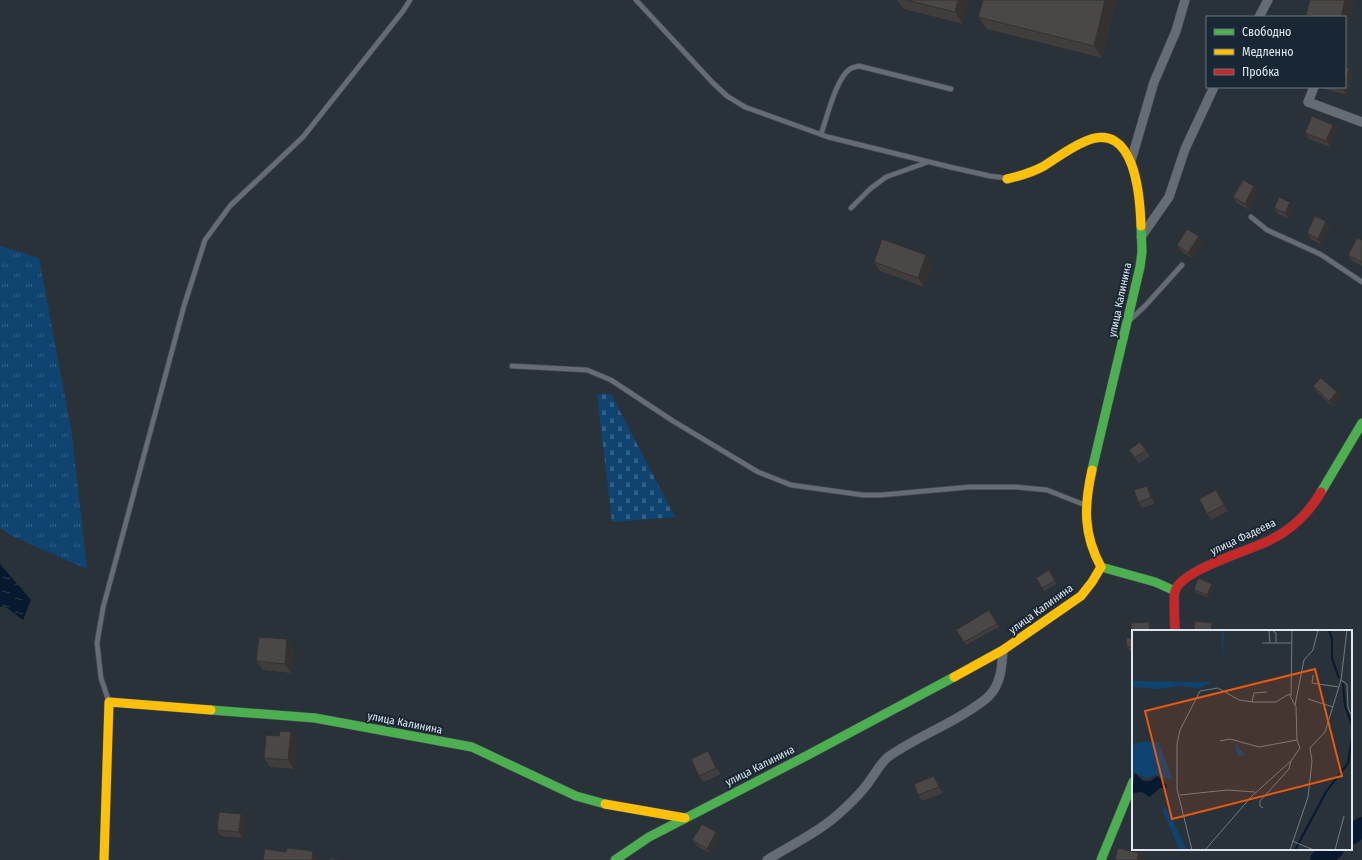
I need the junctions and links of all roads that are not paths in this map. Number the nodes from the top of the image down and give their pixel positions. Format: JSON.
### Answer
{"nodes":[{"id":1,"x":410,"y":0,"type":"edge"},
{"id":2,"x":636,"y":0,"type":"edge"},
{"id":3,"x":1185,"y":0,"type":"edge"},
{"id":4,"x":1268,"y":0,"type":"edge"},
{"id":5,"x":1260,"y":16,"type":"edge"},
{"id":6,"x":1214,"y":88,"type":"edge"},
{"id":7,"x":1314,"y":88,"type":"edge"},
{"id":8,"x":951,"y":89,"type":"dead end"},
{"id":9,"x":1362,"y":122,"type":"edge"},
{"id":10,"x":821,"y":134,"type":"junction"},
{"id":11,"x":1131,"y":161,"type":"junction"},
{"id":12,"x":928,"y":162,"type":"junction"},
{"id":13,"x":1007,"y":178,"type":"joint"},
{"id":14,"x":851,"y":208,"type":"dead end"},
{"id":15,"x":1251,"y":217,"type":"dead end"},
{"id":16,"x":1141,"y":237,"type":"junction"},
{"id":17,"x":1182,"y":265,"type":"dead end"},
{"id":18,"x":1362,"y":282,"type":"edge"},
{"id":19,"x":1127,"y":323,"type":"junction"},
{"id":20,"x":512,"y":366,"type":"dead end"},
{"id":21,"x":1362,"y":423,"type":"edge"},
{"id":22,"x":1086,"y":505,"type":"junction"},
{"id":23,"x":1101,"y":567,"type":"junction"},
{"id":24,"x":1175,"y":591,"type":"junction"},
{"id":25,"x":1175,"y":630,"type":"edge"},
{"id":26,"x":1003,"y":650,"type":"junction"},
{"id":27,"x":109,"y":702,"type":"junction"},
{"id":28,"x":1132,"y":784,"type":"edge"},
{"id":29,"x":685,"y":818,"type":"junction"},
{"id":30,"x":104,"y":860,"type":"edge"},
{"id":31,"x":615,"y":860,"type":"edge"},
{"id":32,"x":767,"y":860,"type":"edge"},
{"id":33,"x":1101,"y":860,"type":"edge"}],
"edges":[{"from":1,"to":27,"type":"lane"},
{"from":2,"to":10,"type":"lane"},
{"from":3,"to":11,"type":"street","name":"улица Калинина"},
{"from":4,"to":5,"type":"street"},
{"from":6,"to":16,"type":"street"},
{"from":7,"to":9,"type":"street"},
{"from":8,"to":10,"type":"lane"},
{"from":10,"to":12,"type":"lane"},
{"from":11,"to":13,"type":"street","name":"улица Калинина"},
{"from":11,"to":16,"type":"street","name":"улица Калинина"},
{"from":12,"to":13,"type":"lane"},
{"from":12,"to":14,"type":"lane"},
{"from":15,"to":18,"type":"lane"},
{"from":16,"to":19,"type":"street","name":"улица Калинина"},
{"from":17,"to":19,"type":"lane"},
{"from":19,"to":22,"type":"street","name":"улица Калинина"},
{"from":20,"to":22,"type":"lane"},
{"from":21,"to":24,"type":"street","name":"улица Фадеева"},
{"from":22,"to":23,"type":"street","name":"улица Калинина"},
{"from":23,"to":24,"type":"street"},
{"from":23,"to":26,"type":"street","name":"улица Калинина"},
{"from":24,"to":25,"type":"street"},
{"from":26,"to":29,"type":"street","name":"улица Калинина"},
{"from":26,"to":32,"type":"street"},
{"from":27,"to":29,"type":"street","name":"улица Калинина"},
{"from":27,"to":30,"type":"street"},
{"from":28,"to":33,"type":"street"},
{"from":29,"to":31,"type":"street","name":"улица Калинина"}]}
